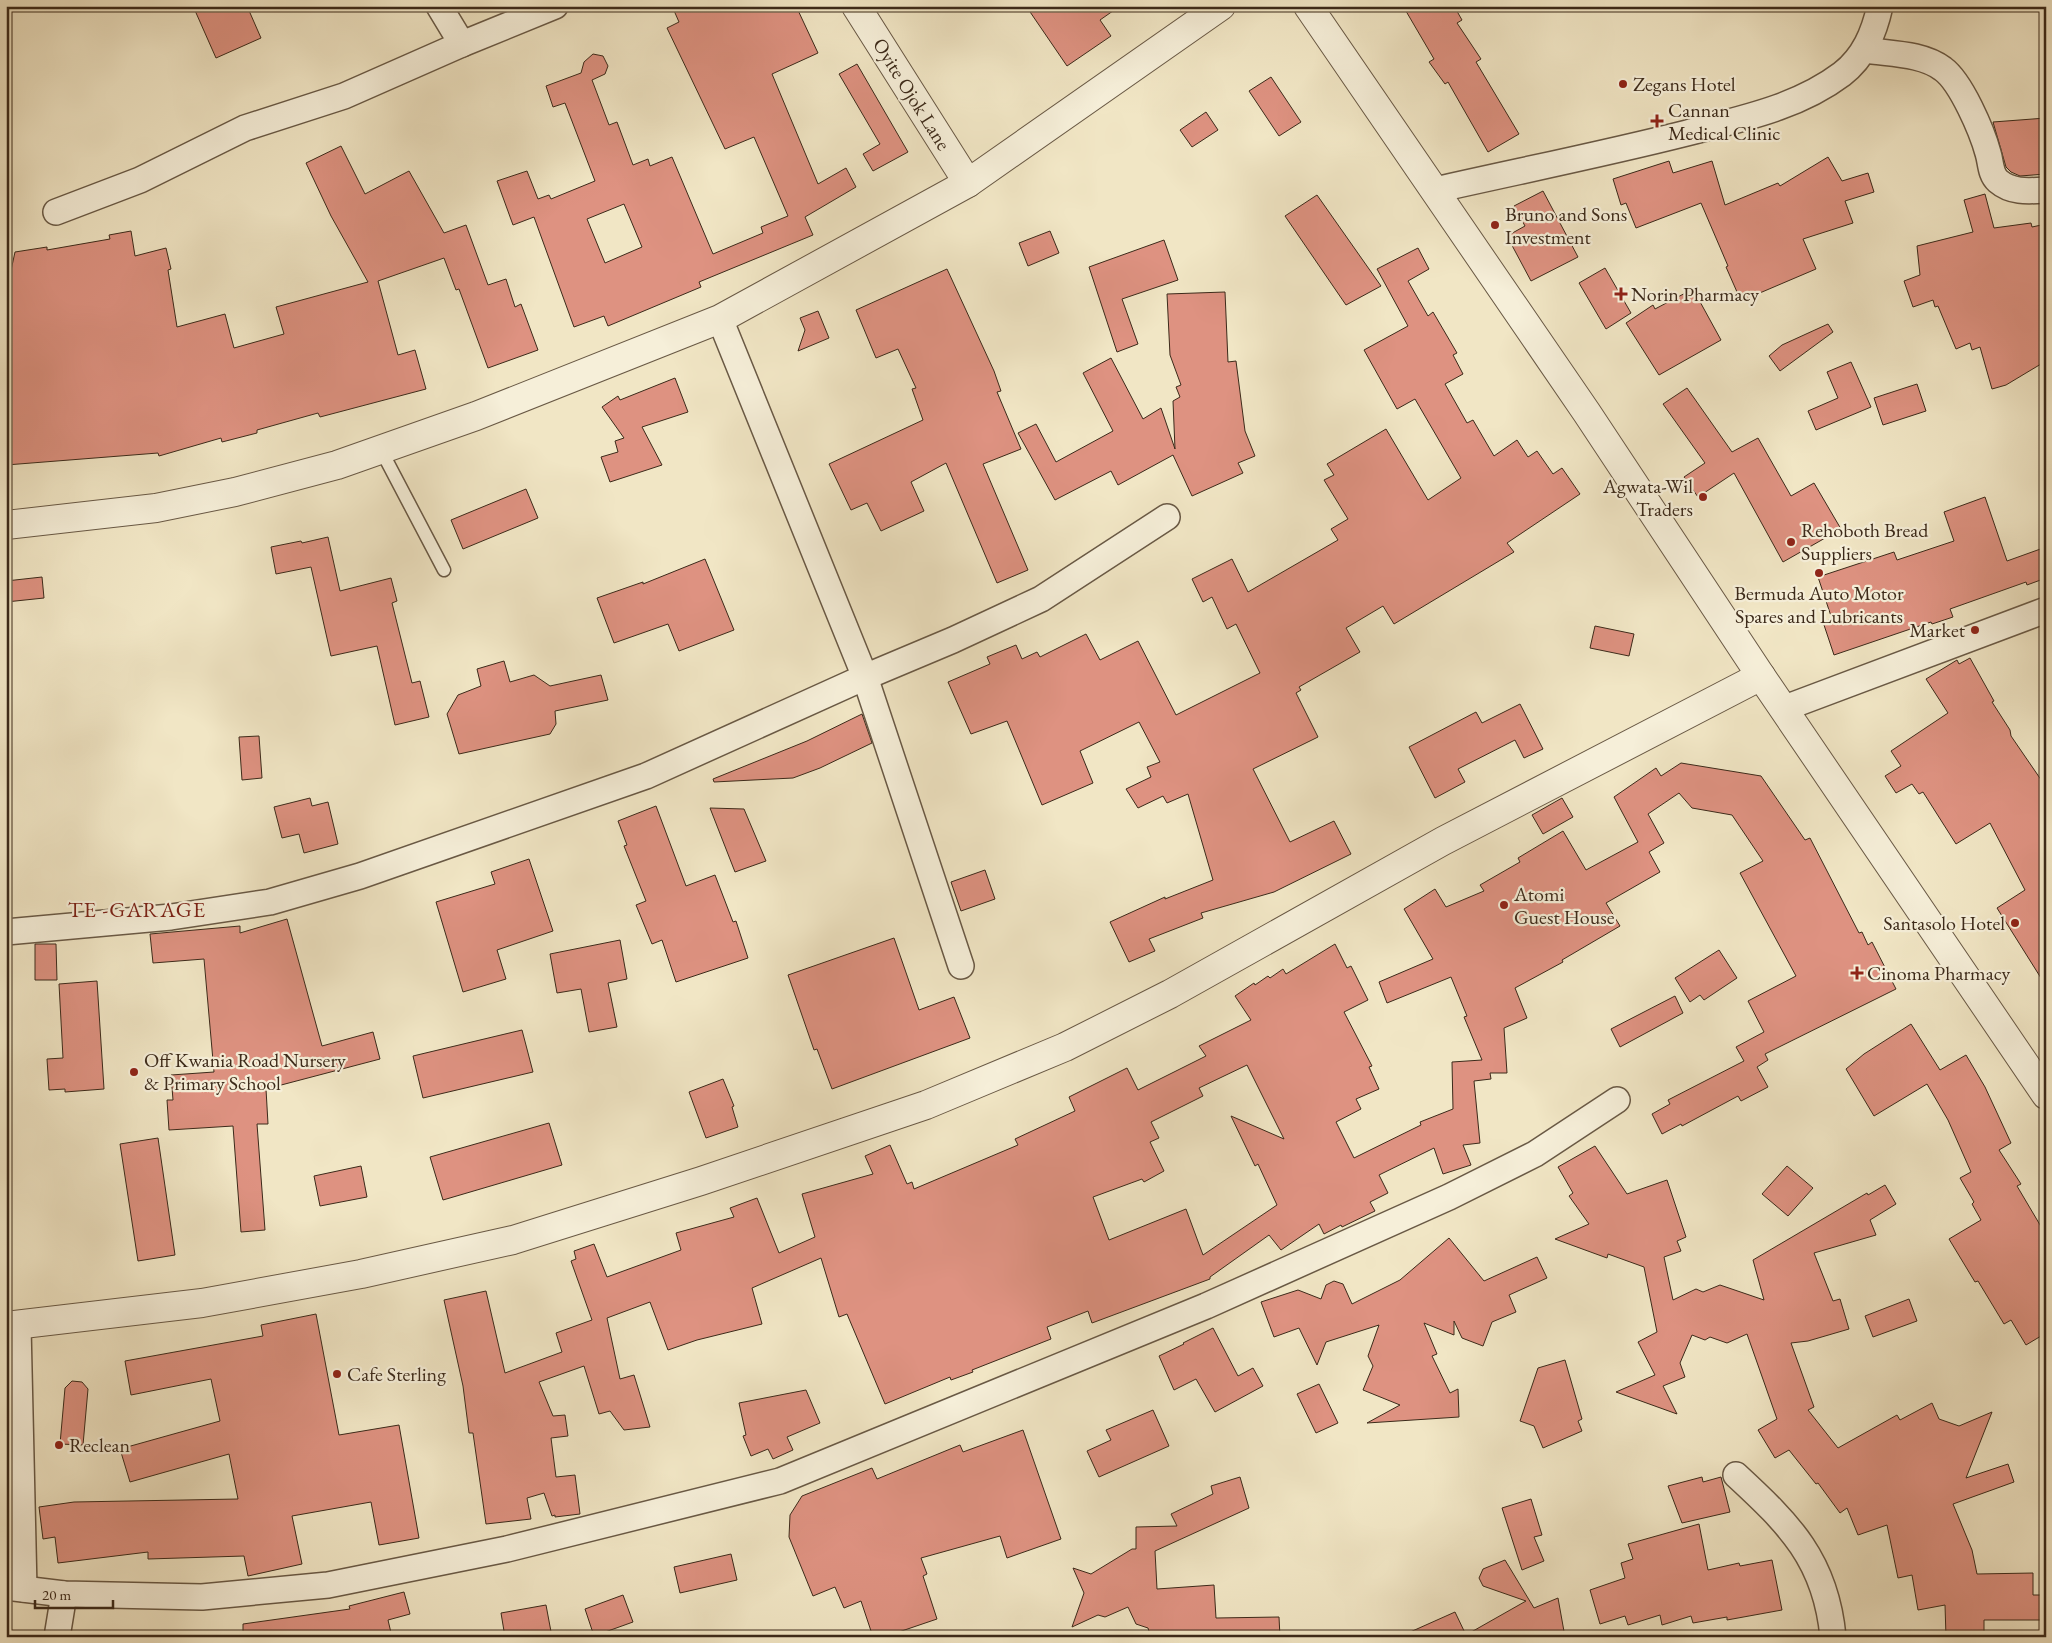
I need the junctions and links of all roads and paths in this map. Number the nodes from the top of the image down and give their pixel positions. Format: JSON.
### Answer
{"nodes":[{"id":1,"x":439,"y":6,"type":"edge"},
{"id":2,"x":555,"y":6,"type":"edge"},
{"id":3,"x":856,"y":6,"type":"edge"},
{"id":4,"x":1221,"y":6,"type":"edge"},
{"id":5,"x":1308,"y":6,"type":"edge"},
{"id":6,"x":1880,"y":6,"type":"edge"},
{"id":7,"x":462,"y":44,"type":"junction"},
{"id":8,"x":1865,"y":50,"type":"junction"},
{"id":9,"x":968,"y":183,"type":"junction"},
{"id":10,"x":1435,"y":190,"type":"junction"},
{"id":11,"x":2046,"y":190,"type":"edge"},
{"id":12,"x":56,"y":212,"type":"dead end"},
{"id":13,"x":720,"y":319,"type":"junction"},
{"id":14,"x":381,"y":450,"type":"junction"},
{"id":15,"x":1167,"y":517,"type":"dead end"},
{"id":16,"x":6,"y":525,"type":"edge"},
{"id":17,"x":444,"y":570,"type":"dead end"},
{"id":18,"x":2046,"y":610,"type":"edge"},
{"id":19,"x":865,"y":676,"type":"junction"},
{"id":20,"x":1761,"y":676,"type":"junction"},
{"id":21,"x":1785,"y":708,"type":"junction"},
{"id":22,"x":6,"y":932,"type":"edge"},
{"id":23,"x":961,"y":966,"type":"dead end"},
{"id":24,"x":2046,"y":1095,"type":"edge"},
{"id":25,"x":1617,"y":1100,"type":"dead end"},
{"id":26,"x":12,"y":1326,"type":"edge"},
{"id":27,"x":1736,"y":1475,"type":"dead end"},
{"id":28,"x":15,"y":1588,"type":"edge"},
{"id":29,"x":64,"y":1594,"type":"junction"},
{"id":30,"x":58,"y":1637,"type":"edge"},
{"id":31,"x":1834,"y":1637,"type":"edge"}],
"edges":[{"from":1,"to":7,"type":"street"},
{"from":2,"to":7,"type":"street"},
{"from":3,"to":9,"type":"street","name":"Oyite Ojok Lane"},
{"from":4,"to":9,"type":"street"},
{"from":5,"to":10,"type":"street"},
{"from":6,"to":8,"type":"street"},
{"from":7,"to":12,"type":"street"},
{"from":8,"to":10,"type":"street"},
{"from":8,"to":11,"type":"street"},
{"from":9,"to":13,"type":"street"},
{"from":10,"to":20,"type":"street"},
{"from":13,"to":14,"type":"street"},
{"from":13,"to":19,"type":"street"},
{"from":14,"to":16,"type":"street"},
{"from":14,"to":17,"type":"lane"},
{"from":15,"to":19,"type":"street"},
{"from":18,"to":21,"type":"street"},
{"from":19,"to":22,"type":"street"},
{"from":19,"to":23,"type":"street"},
{"from":20,"to":21,"type":"street"},
{"from":20,"to":26,"type":"street"},
{"from":21,"to":24,"type":"street"},
{"from":25,"to":29,"type":"street"},
{"from":26,"to":28,"type":"street"},
{"from":27,"to":31,"type":"street"},
{"from":28,"to":29,"type":"street"},
{"from":29,"to":30,"type":"street"}]}
